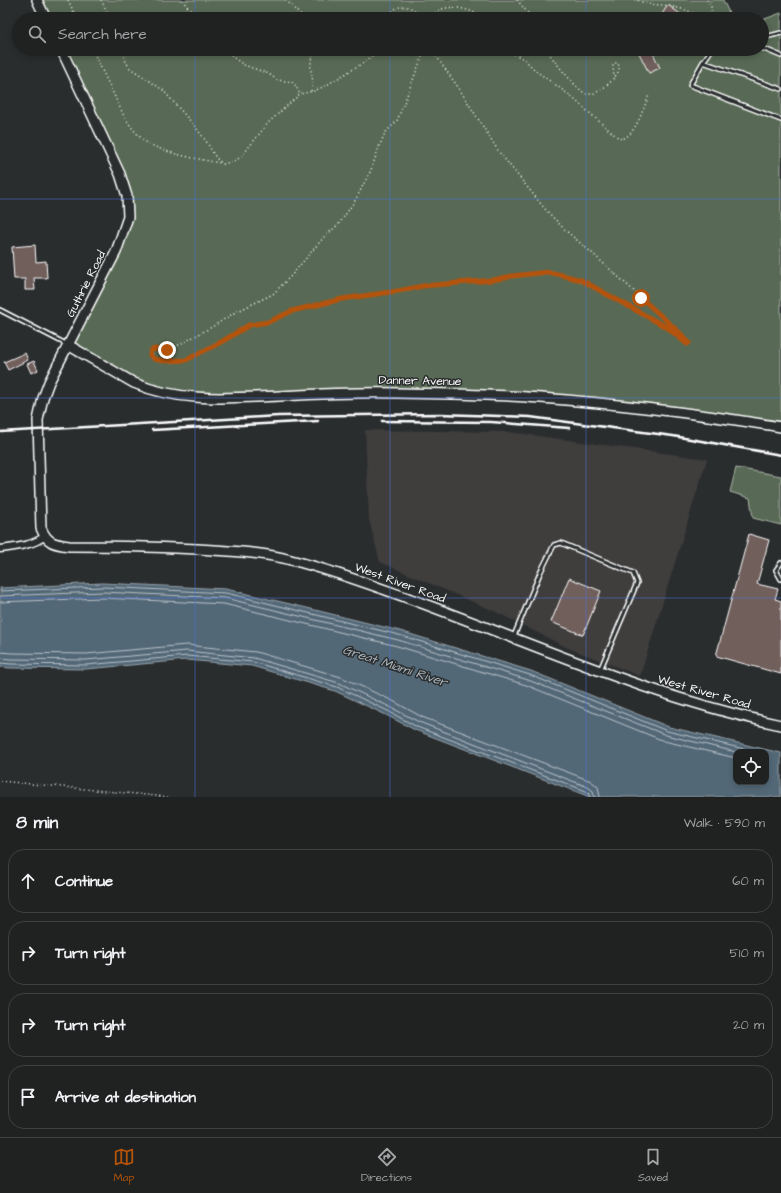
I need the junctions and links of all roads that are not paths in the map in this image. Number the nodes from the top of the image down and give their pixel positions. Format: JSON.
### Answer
{"nodes":[{"id":1,"x":37,"y":0,"type":"edge"},
{"id":2,"x":43,"y":12,"type":"edge"},
{"id":3,"x":781,"y":33,"type":"edge"},
{"id":4,"x":769,"y":36,"type":"edge"},
{"id":5,"x":769,"y":51,"type":"edge"},
{"id":6,"x":64,"y":56,"type":"edge"},
{"id":7,"x":707,"y":56,"type":"edge"},
{"id":8,"x":781,"y":56,"type":"edge"},
{"id":9,"x":703,"y":62,"type":"junction"},
{"id":10,"x":781,"y":89,"type":"edge"},
{"id":11,"x":781,"y":120,"type":"edge"},
{"id":12,"x":0,"y":310,"type":"edge"},
{"id":13,"x":68,"y":345,"type":"junction"},
{"id":14,"x":781,"y":427,"type":"edge"},
{"id":15,"x":45,"y":536,"type":"junction"},
{"id":16,"x":0,"y":549,"type":"edge"},
{"id":17,"x":781,"y":563,"type":"edge"},
{"id":18,"x":781,"y":580,"type":"edge"},
{"id":19,"x":514,"y":638,"type":"junction"},
{"id":20,"x":599,"y":671,"type":"junction"},
{"id":21,"x":781,"y":725,"type":"edge"}],
"edges":[{"from":1,"to":2,"type":"street"},
{"from":3,"to":4,"type":"lane"},
{"from":5,"to":8,"type":"lane"},
{"from":6,"to":13,"type":"street","name":"Guthrie Road"},
{"from":7,"to":9,"type":"lane"},
{"from":9,"to":10,"type":"lane"},
{"from":9,"to":11,"type":"lane"},
{"from":12,"to":13,"type":"lane"},
{"from":13,"to":14,"type":"street","name":"Danner Avenue"},
{"from":13,"to":15,"type":"street","name":"Guthrie Road"},
{"from":15,"to":16,"type":"street"},
{"from":15,"to":19,"type":"street","name":"West River Road"},
{"from":17,"to":18,"type":"lane"},
{"from":19,"to":20,"type":"street","name":"West River Road"},
{"from":19,"to":20,"type":"lane"},
{"from":20,"to":21,"type":"street","name":"West River Road"}]}
